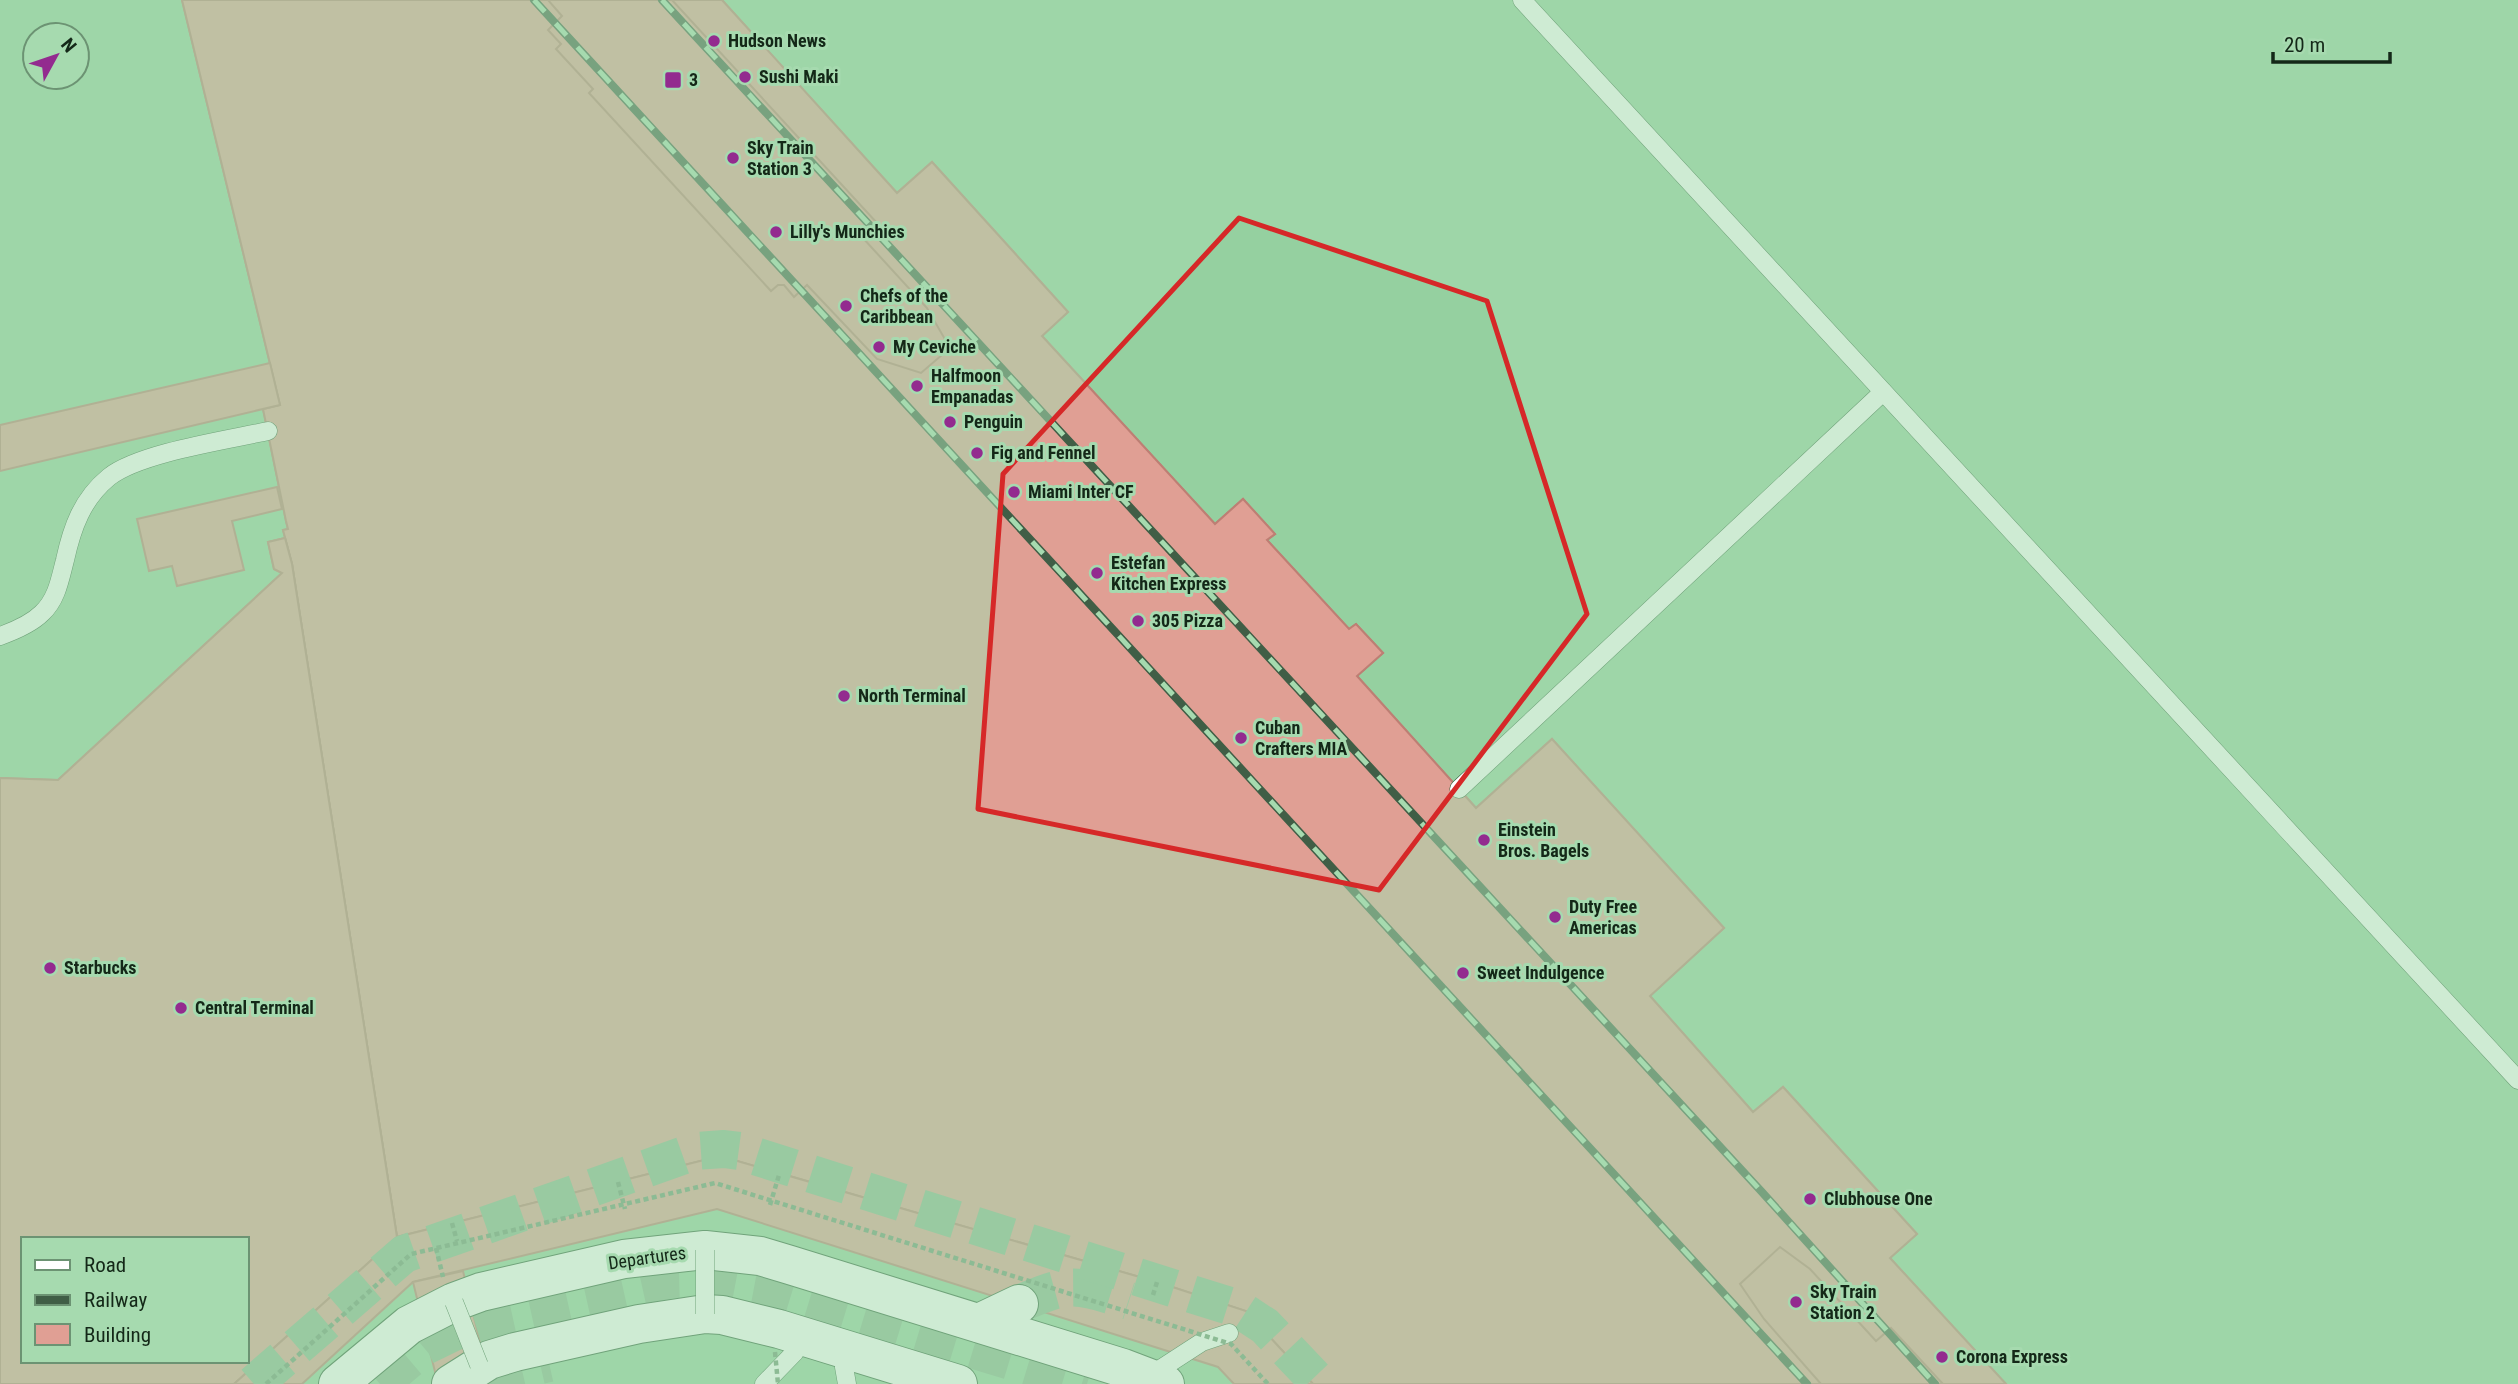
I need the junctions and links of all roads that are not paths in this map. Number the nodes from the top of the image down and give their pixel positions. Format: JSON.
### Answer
{"nodes":[{"id":1,"x":1522,"y":0,"type":"edge"},
{"id":2,"x":1883,"y":392,"type":"junction"},
{"id":3,"x":268,"y":431,"type":"dead end"},
{"id":4,"x":0,"y":636,"type":"edge"},
{"id":5,"x":1459,"y":789,"type":"dead end"},
{"id":6,"x":2518,"y":1080,"type":"edge"},
{"id":7,"x":705,"y":1250,"type":"junction"},
{"id":8,"x":454,"y":1302,"type":"junction"},
{"id":9,"x":1019,"y":1304,"type":"tunnel mouth"},
{"id":10,"x":705,"y":1314,"type":"junction"},
{"id":11,"x":979,"y":1323,"type":"junction"},
{"id":12,"x":1229,"y":1333,"type":"dead end"},
{"id":13,"x":795,"y":1352,"type":"dead end"},
{"id":14,"x":465,"y":1375,"type":"edge"},
{"id":15,"x":1150,"y":1382,"type":"edge"},
{"id":16,"x":338,"y":1384,"type":"edge"},
{"id":17,"x":764,"y":1384,"type":"edge"},
{"id":18,"x":958,"y":1384,"type":"edge"}],
"edges":[{"from":1,"to":2,"type":"lane"},
{"from":2,"to":5,"type":"lane"},
{"from":2,"to":6,"type":"lane"},
{"from":3,"to":4,"type":"lane"},
{"from":7,"to":8,"type":"main road","name":"Departures"},
{"from":7,"to":10,"type":"lane","bridge":true},
{"from":7,"to":11,"type":"main road","name":"Departures"},
{"from":8,"to":14,"type":"lane","bridge":true},
{"from":8,"to":16,"type":"main road","name":"Departures"},
{"from":9,"to":11,"type":"main road"},
{"from":10,"to":14,"type":"main road"},
{"from":10,"to":18,"type":"main road"},
{"from":11,"to":15,"type":"main road","name":"Departures"},
{"from":12,"to":15,"type":"lane","bridge":true},
{"from":13,"to":17,"type":"lane"}]}
